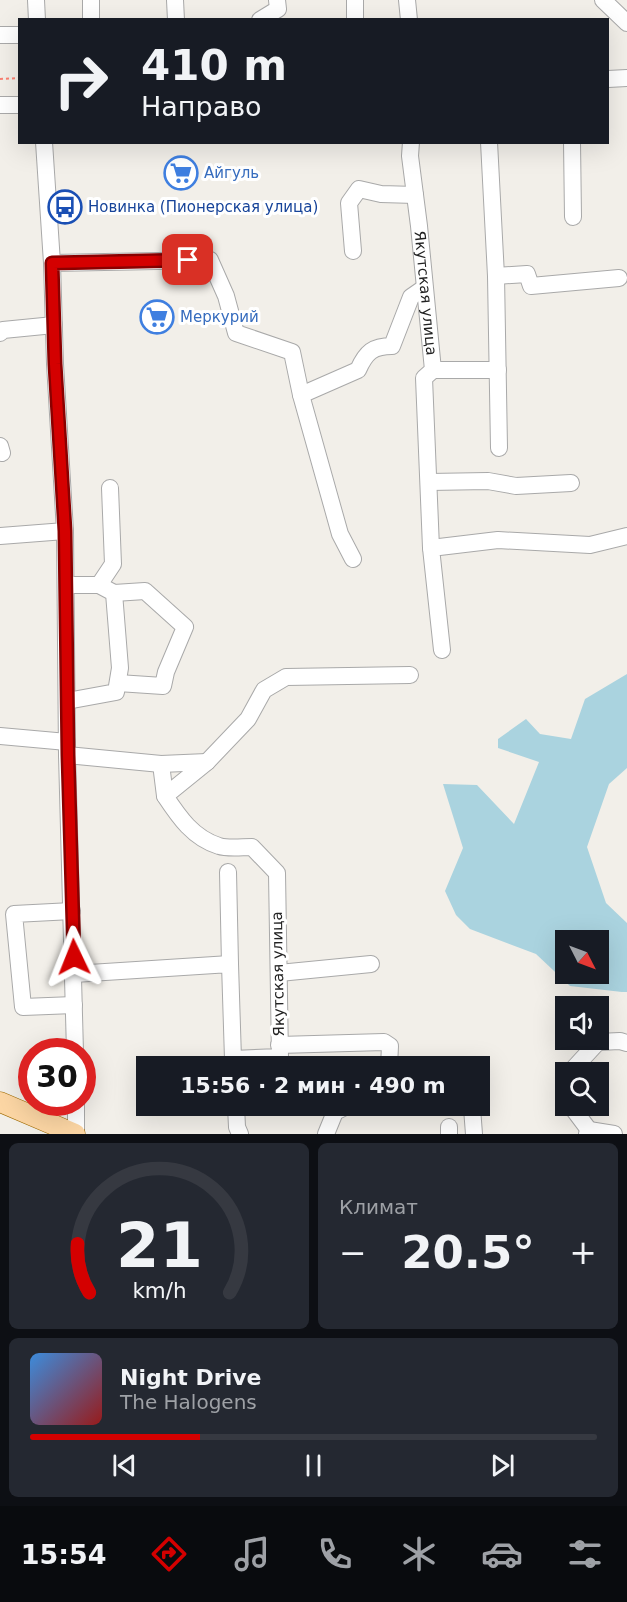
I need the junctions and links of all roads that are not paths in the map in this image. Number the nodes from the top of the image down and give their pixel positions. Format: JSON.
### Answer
{"nodes":[{"id":1,"x":36,"y":0,"type":"edge"},
{"id":2,"x":90,"y":0,"type":"edge"},
{"id":3,"x":176,"y":0,"type":"edge"},
{"id":4,"x":277,"y":0,"type":"edge"},
{"id":5,"x":355,"y":0,"type":"edge"},
{"id":6,"x":407,"y":0,"type":"edge"},
{"id":7,"x":603,"y":0,"type":"edge"},
{"id":8,"x":37,"y":18,"type":"edge"},
{"id":9,"x":91,"y":18,"type":"edge"},
{"id":10,"x":176,"y":18,"type":"edge"},
{"id":11,"x":263,"y":18,"type":"edge"},
{"id":12,"x":355,"y":18,"type":"edge"},
{"id":13,"x":409,"y":18,"type":"edge"},
{"id":14,"x":627,"y":22,"type":"edge"},
{"id":15,"x":0,"y":35,"type":"edge"},
{"id":16,"x":18,"y":35,"type":"edge"},
{"id":17,"x":627,"y":78,"type":"edge"},
{"id":18,"x":609,"y":79,"type":"edge"},
{"id":19,"x":0,"y":105,"type":"edge"},
{"id":20,"x":18,"y":105,"type":"edge"},
{"id":21,"x":44,"y":144,"type":"edge"},
{"id":22,"x":411,"y":144,"type":"edge"},
{"id":23,"x":489,"y":144,"type":"edge"},
{"id":24,"x":572,"y":144,"type":"edge"},
{"id":25,"x":415,"y":195,"type":"junction"},
{"id":26,"x":573,"y":217,"type":"dead end"},
{"id":27,"x":352,"y":251,"type":"dead end"},
{"id":28,"x":52,"y":263,"type":"junction"},
{"id":29,"x":496,"y":276,"type":"junction"},
{"id":30,"x":619,"y":278,"type":"dead end"},
{"id":31,"x":424,"y":288,"type":"junction"},
{"id":32,"x":54,"y":325,"type":"junction"},
{"id":33,"x":0,"y":333,"type":"edge"},
{"id":34,"x":433,"y":370,"type":"junction"},
{"id":35,"x":498,"y":370,"type":"junction"},
{"id":36,"x":301,"y":395,"type":"junction"},
{"id":37,"x":499,"y":448,"type":"dead end"},
{"id":38,"x":429,"y":482,"type":"junction"},
{"id":39,"x":571,"y":483,"type":"dead end"},
{"id":40,"x":110,"y":488,"type":"dead end"},
{"id":41,"x":65,"y":531,"type":"junction"},
{"id":42,"x":0,"y":536,"type":"edge"},
{"id":43,"x":627,"y":536,"type":"edge"},
{"id":44,"x":431,"y":548,"type":"junction"},
{"id":45,"x":353,"y":559,"type":"dead end"},
{"id":46,"x":66,"y":585,"type":"junction"},
{"id":47,"x":99,"y":585,"type":"junction"},
{"id":48,"x":114,"y":593,"type":"junction"},
{"id":49,"x":442,"y":650,"type":"dead end"},
{"id":50,"x":410,"y":675,"type":"dead end"},
{"id":51,"x":118,"y":683,"type":"junction"},
{"id":52,"x":67,"y":701,"type":"junction"},
{"id":53,"x":0,"y":736,"type":"edge"},
{"id":54,"x":67,"y":749,"type":"junction"},
{"id":55,"x":207,"y":762,"type":"junction"},
{"id":56,"x":161,"y":764,"type":"junction"},
{"id":57,"x":165,"y":796,"type":"junction"},
{"id":58,"x":228,"y":872,"type":"dead end"},
{"id":59,"x":72,"y":911,"type":"junction"},
{"id":60,"x":230,"y":964,"type":"junction"},
{"id":61,"x":371,"y":964,"type":"dead end"},
{"id":62,"x":279,"y":973,"type":"junction"},
{"id":63,"x":74,"y":974,"type":"junction"},
{"id":64,"x":74,"y":1005,"type":"junction"},
{"id":65,"x":75,"y":1038,"type":"edge"},
{"id":66,"x":627,"y":1043,"type":"edge"},
{"id":67,"x":279,"y":1045,"type":"junction"},
{"id":68,"x":233,"y":1056,"type":"edge"},
{"id":69,"x":280,"y":1056,"type":"edge"},
{"id":70,"x":390,"y":1056,"type":"edge"},
{"id":71,"x":579,"y":1062,"type":"edge"},
{"id":72,"x":0,"y":1102,"type":"edge"},
{"id":73,"x":76,"y":1116,"type":"edge"},
{"id":74,"x":236,"y":1116,"type":"edge"},
{"id":75,"x":333,"y":1116,"type":"edge"},
{"id":76,"x":473,"y":1116,"type":"edge"},
{"id":77,"x":578,"y":1116,"type":"edge"},
{"id":78,"x":588,"y":1132,"type":"edge"},
{"id":79,"x":76,"y":1134,"type":"edge"},
{"id":80,"x":240,"y":1134,"type":"edge"},
{"id":81,"x":326,"y":1134,"type":"edge"},
{"id":82,"x":474,"y":1134,"type":"edge"},
{"id":83,"x":614,"y":1134,"type":"edge"}],
"edges":[{"from":1,"to":8,"type":"street"},
{"from":2,"to":9,"type":"street"},
{"from":3,"to":10,"type":"street"},
{"from":4,"to":11,"type":"street"},
{"from":5,"to":12,"type":"street"},
{"from":6,"to":13,"type":"street"},
{"from":7,"to":14,"type":"street"},
{"from":15,"to":16,"type":"street"},
{"from":17,"to":18,"type":"street"},
{"from":19,"to":20,"type":"street"},
{"from":21,"to":28,"type":"street"},
{"from":22,"to":25,"type":"street","name":"Якутская улица"},
{"from":23,"to":29,"type":"street"},
{"from":24,"to":26,"type":"street"},
{"from":25,"to":27,"type":"street"},
{"from":25,"to":31,"type":"street","name":"Якутская улица"},
{"from":28,"to":32,"type":"street"},
{"from":28,"to":36,"type":"street"},
{"from":29,"to":30,"type":"street"},
{"from":29,"to":35,"type":"street"},
{"from":31,"to":34,"type":"street","name":"Якутская улица"},
{"from":31,"to":36,"type":"street"},
{"from":32,"to":33,"type":"street"},
{"from":32,"to":41,"type":"street"},
{"from":34,"to":35,"type":"street"},
{"from":34,"to":38,"type":"street","name":"Якутская улица"},
{"from":35,"to":37,"type":"street"},
{"from":36,"to":45,"type":"street"},
{"from":38,"to":39,"type":"street"},
{"from":38,"to":44,"type":"street","name":"Якутская улица"},
{"from":40,"to":47,"type":"street"},
{"from":41,"to":42,"type":"street"},
{"from":41,"to":46,"type":"street"},
{"from":43,"to":44,"type":"street"},
{"from":44,"to":49,"type":"street","name":"Якутская улица"},
{"from":46,"to":47,"type":"street"},
{"from":46,"to":52,"type":"street"},
{"from":47,"to":48,"type":"street"},
{"from":48,"to":51,"type":"street"},
{"from":48,"to":51,"type":"street"},
{"from":50,"to":55,"type":"street"},
{"from":51,"to":52,"type":"street"},
{"from":52,"to":54,"type":"street"},
{"from":53,"to":54,"type":"street"},
{"from":54,"to":56,"type":"street"},
{"from":54,"to":59,"type":"street"},
{"from":55,"to":56,"type":"street"},
{"from":55,"to":57,"type":"street"},
{"from":56,"to":57,"type":"street"},
{"from":57,"to":62,"type":"street","name":"Якутская улица"},
{"from":58,"to":60,"type":"street"},
{"from":59,"to":63,"type":"street"},
{"from":59,"to":64,"type":"street"},
{"from":60,"to":63,"type":"street"},
{"from":60,"to":68,"type":"street"},
{"from":61,"to":62,"type":"street"},
{"from":62,"to":67,"type":"street","name":"Якутская улица"},
{"from":63,"to":64,"type":"street"},
{"from":64,"to":65,"type":"street"},
{"from":66,"to":71,"type":"street"},
{"from":67,"to":69,"type":"street","name":"Якутская улица"},
{"from":67,"to":70,"type":"street"},
{"from":72,"to":79,"type":"main road"},
{"from":73,"to":79,"type":"street"},
{"from":74,"to":80,"type":"street"},
{"from":75,"to":81,"type":"street"},
{"from":76,"to":82,"type":"street"},
{"from":77,"to":78,"type":"street"},
{"from":78,"to":83,"type":"street"}]}
